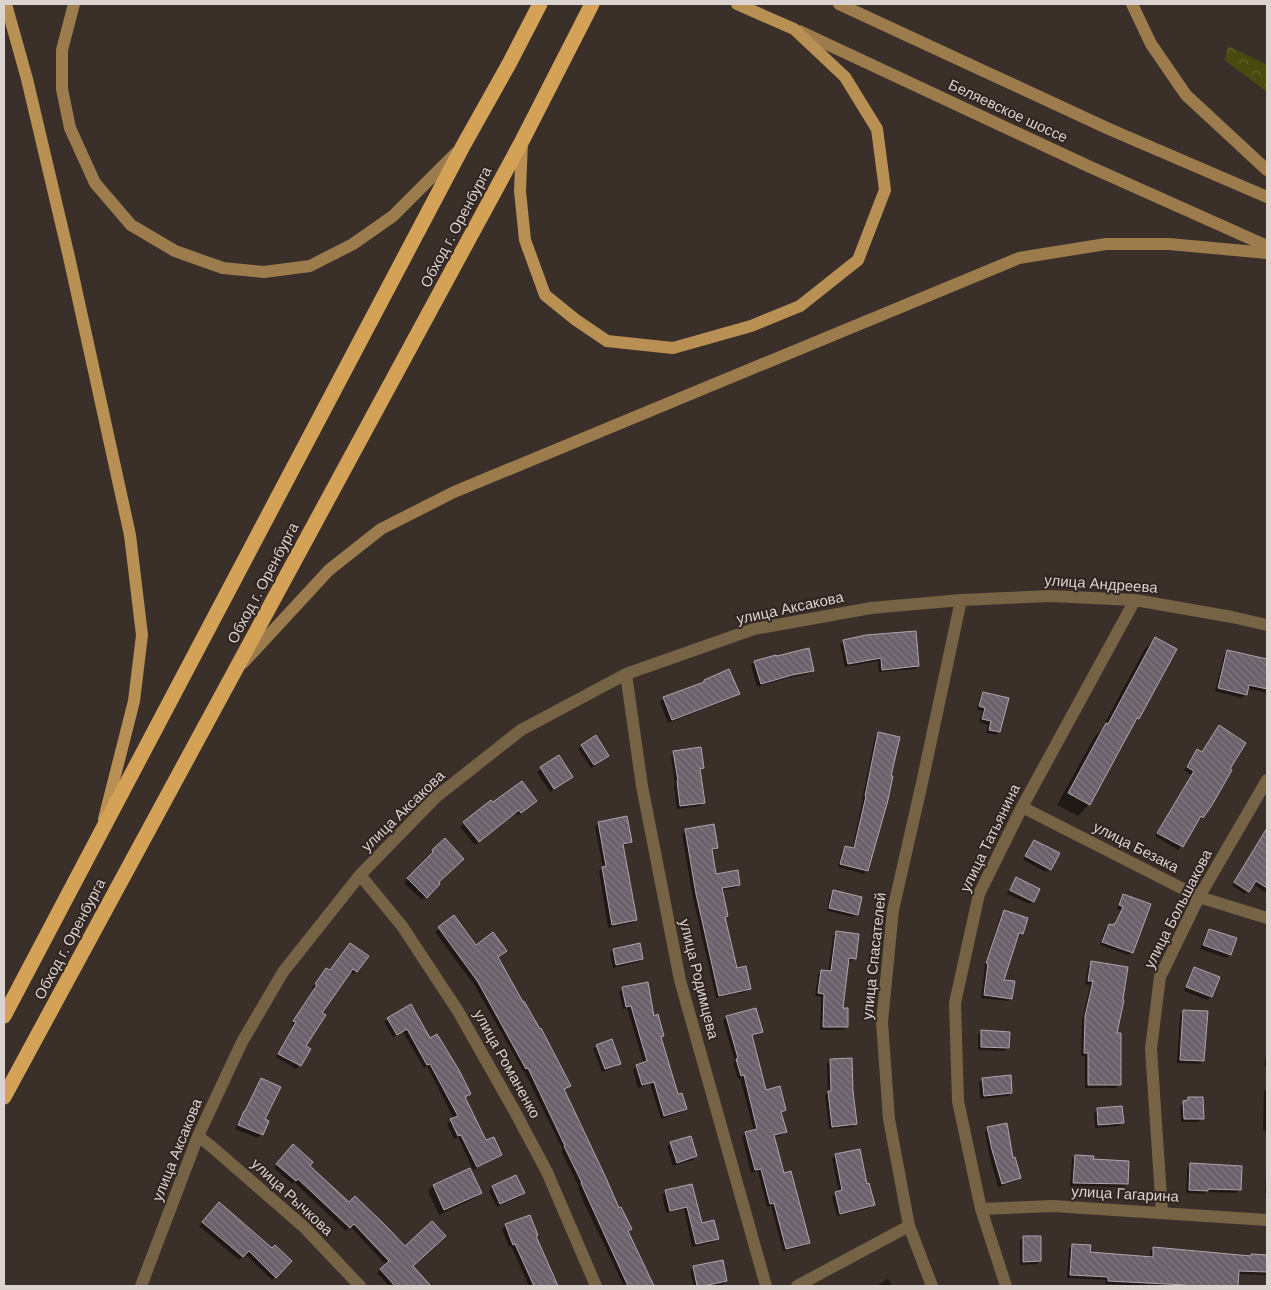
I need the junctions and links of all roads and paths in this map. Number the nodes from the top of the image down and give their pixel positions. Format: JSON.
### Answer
{"nodes":[{"id":1,"x":6,"y":4,"type":"edge"},
{"id":2,"x":74,"y":4,"type":"edge"},
{"id":3,"x":540,"y":4,"type":"edge"},
{"id":4,"x":592,"y":4,"type":"edge"},
{"id":5,"x":737,"y":4,"type":"edge"},
{"id":6,"x":839,"y":4,"type":"edge"},
{"id":7,"x":1132,"y":4,"type":"edge"},
{"id":8,"x":794,"y":29,"type":"junction"},
{"id":9,"x":522,"y":141,"type":"junction"},
{"id":10,"x":463,"y":146,"type":"junction"},
{"id":11,"x":1267,"y":170,"type":"edge"},
{"id":12,"x":1267,"y":197,"type":"edge"},
{"id":13,"x":1267,"y":246,"type":"edge"},
{"id":14,"x":1267,"y":253,"type":"edge"},
{"id":15,"x":961,"y":600,"type":"junction"},
{"id":16,"x":1135,"y":600,"type":"junction"},
{"id":17,"x":1267,"y":625,"type":"edge"},
{"id":18,"x":233,"y":674,"type":"junction"},
{"id":19,"x":626,"y":674,"type":"junction"},
{"id":20,"x":1267,"y":780,"type":"edge"},
{"id":21,"x":1022,"y":807,"type":"junction"},
{"id":22,"x":100,"y":835,"type":"junction"},
{"id":23,"x":360,"y":875,"type":"junction"},
{"id":24,"x":1199,"y":896,"type":"junction"},
{"id":25,"x":1267,"y":918,"type":"edge"},
{"id":26,"x":4,"y":1016,"type":"edge"},
{"id":27,"x":4,"y":1097,"type":"edge"},
{"id":28,"x":198,"y":1136,"type":"junction"},
{"id":29,"x":981,"y":1209,"type":"junction"},
{"id":30,"x":1162,"y":1212,"type":"junction"},
{"id":31,"x":1267,"y":1220,"type":"edge"},
{"id":32,"x":909,"y":1226,"type":"junction"},
{"id":33,"x":141,"y":1286,"type":"edge"},
{"id":34,"x":360,"y":1286,"type":"edge"},
{"id":35,"x":596,"y":1286,"type":"edge"},
{"id":36,"x":766,"y":1286,"type":"edge"},
{"id":37,"x":797,"y":1286,"type":"edge"},
{"id":38,"x":932,"y":1286,"type":"edge"},
{"id":39,"x":1006,"y":1286,"type":"edge"}],
"edges":[{"from":1,"to":22,"type":"main road"},
{"from":2,"to":10,"type":"main road"},
{"from":3,"to":10,"type":"highway","name":"Обход г. Оренбурга"},
{"from":4,"to":9,"type":"highway","name":"Обход г. Оренбурга"},
{"from":5,"to":8,"type":"main road","name":"Беляевское шоссе"},
{"from":6,"to":12,"type":"main road","name":"Беляевское шоссе"},
{"from":7,"to":11,"type":"main road"},
{"from":8,"to":9,"type":"main road"},
{"from":8,"to":13,"type":"main road","name":"Беляевское шоссе"},
{"from":9,"to":18,"type":"highway","name":"Обход г. Оренбурга"},
{"from":10,"to":22,"type":"highway","name":"Обход г. Оренбурга"},
{"from":14,"to":18,"type":"main road"},
{"from":15,"to":16,"type":"street","name":"улица Андреева"},
{"from":15,"to":19,"type":"street","name":"улица Аксакова"},
{"from":15,"to":32,"type":"street","name":"улица Спасателей"},
{"from":16,"to":17,"type":"street","name":"улица Андреева"},
{"from":16,"to":21,"type":"street","name":"улица Татьянина"},
{"from":18,"to":27,"type":"highway","name":"Обход г. Оренбурга"},
{"from":19,"to":23,"type":"street","name":"улица Аксакова"},
{"from":19,"to":36,"type":"street","name":"улица Родимцева"},
{"from":20,"to":24,"type":"street","name":"улица Большакова"},
{"from":21,"to":24,"type":"street","name":"улица Безака"},
{"from":21,"to":29,"type":"street","name":"улица Татьянина"},
{"from":22,"to":26,"type":"highway","name":"Обход г. Оренбурга"},
{"from":23,"to":28,"type":"street","name":"улица Аксакова"},
{"from":23,"to":35,"type":"street","name":"улица Романенко"},
{"from":24,"to":25,"type":"street","name":"улица Безака"},
{"from":24,"to":30,"type":"street","name":"улица Большакова"},
{"from":28,"to":33,"type":"street","name":"улица Аксакова"},
{"from":28,"to":34,"type":"street","name":"улица Рычкова"},
{"from":29,"to":30,"type":"street","name":"улица Гагарина"},
{"from":29,"to":39,"type":"street","name":"улица Татьянина"},
{"from":30,"to":31,"type":"street","name":"улица Гагарина"},
{"from":32,"to":37,"type":"street"},
{"from":32,"to":38,"type":"street","name":"улица Спасателей"}]}
